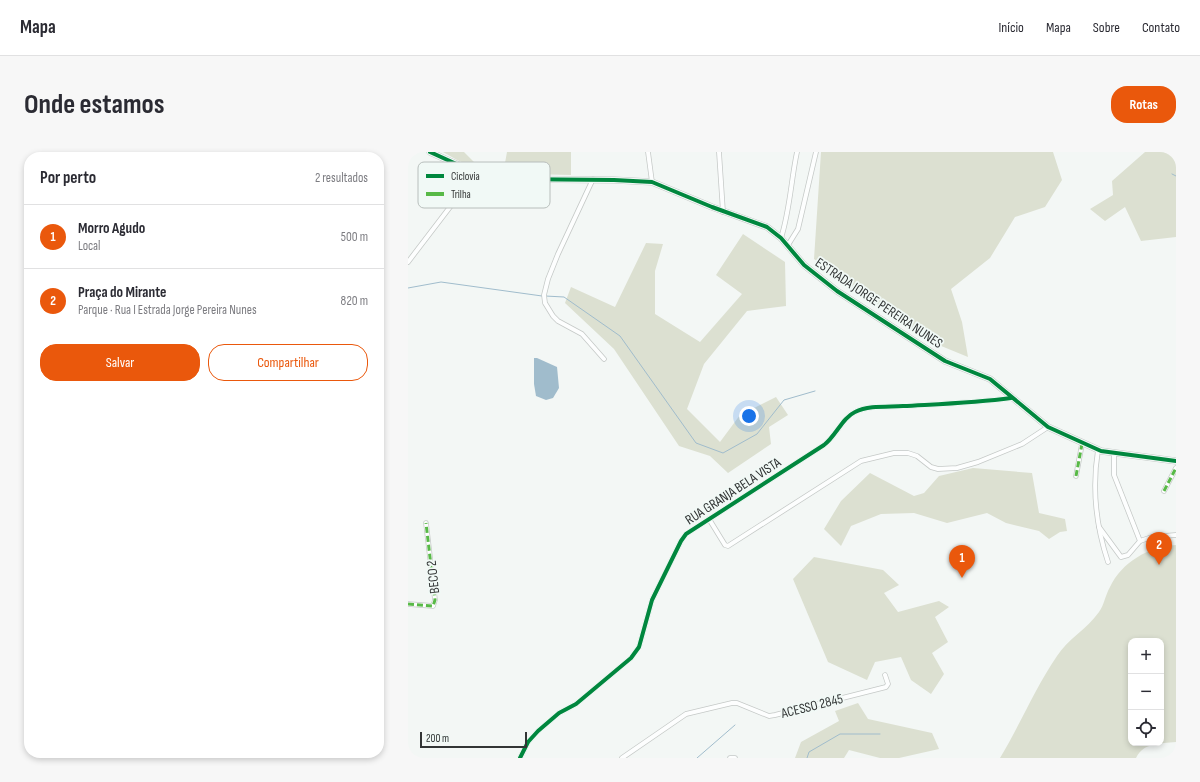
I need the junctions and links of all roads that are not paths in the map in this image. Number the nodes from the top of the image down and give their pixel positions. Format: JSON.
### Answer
{"nodes":[{"id":1,"x":430,"y":152,"type":"edge"},
{"id":2,"x":648,"y":152,"type":"edge"},
{"id":3,"x":719,"y":152,"type":"edge"},
{"id":4,"x":797,"y":152,"type":"edge"},
{"id":5,"x":816,"y":152,"type":"edge"},
{"id":6,"x":452,"y":162,"type":"edge"},
{"id":7,"x":550,"y":179,"type":"edge"},
{"id":8,"x":592,"y":179,"type":"junction"},
{"id":9,"x":652,"y":182,"type":"junction"},
{"id":10,"x":449,"y":208,"type":"edge"},
{"id":11,"x":723,"y":212,"type":"junction"},
{"id":12,"x":781,"y":238,"type":"junction"},
{"id":13,"x":788,"y":245,"type":"junction"},
{"id":14,"x":408,"y":262,"type":"edge"},
{"id":15,"x":604,"y":359,"type":"dead end"},
{"id":16,"x":1011,"y":398,"type":"junction"},
{"id":17,"x":1048,"y":427,"type":"junction"},
{"id":18,"x":1082,"y":444,"type":"junction"},
{"id":19,"x":1098,"y":450,"type":"junction"},
{"id":20,"x":1114,"y":454,"type":"junction"},
{"id":21,"x":1176,"y":461,"type":"edge"},
{"id":22,"x":1176,"y":468,"type":"edge"},
{"id":23,"x":1076,"y":476,"type":"dead end"},
{"id":24,"x":1164,"y":491,"type":"dead end"},
{"id":25,"x":709,"y":519,"type":"junction"},
{"id":26,"x":426,"y":523,"type":"dead end"},
{"id":27,"x":1099,"y":527,"type":"junction"},
{"id":28,"x":1176,"y":535,"type":"edge"},
{"id":29,"x":1140,"y":541,"type":"junction"},
{"id":30,"x":1108,"y":562,"type":"dead end"},
{"id":31,"x":408,"y":604,"type":"edge"},
{"id":32,"x":885,"y":675,"type":"dead end"},
{"id":33,"x":520,"y":758,"type":"edge"},
{"id":34,"x":622,"y":758,"type":"edge"},
{"id":35,"x":730,"y":758,"type":"edge"},
{"id":36,"x":735,"y":758,"type":"edge"}],
"edges":[{"from":1,"to":6,"type":"street","name":"ESTRADA JORGE PEREIRA NUNES"},
{"from":2,"to":9,"type":"street"},
{"from":3,"to":11,"type":"street"},
{"from":4,"to":12,"type":"street"},
{"from":5,"to":13,"type":"street"},
{"from":7,"to":8,"type":"street","name":"ESTRADA JORGE PEREIRA NUNES"},
{"from":8,"to":9,"type":"street","name":"ESTRADA JORGE PEREIRA NUNES"},
{"from":8,"to":15,"type":"street"},
{"from":9,"to":11,"type":"street","name":"ESTRADA JORGE PEREIRA NUNES"},
{"from":10,"to":14,"type":"street"},
{"from":11,"to":12,"type":"street","name":"ESTRADA JORGE PEREIRA NUNES"},
{"from":12,"to":13,"type":"street","name":"ESTRADA JORGE PEREIRA NUNES"},
{"from":13,"to":16,"type":"street","name":"ESTRADA JORGE PEREIRA NUNES"},
{"from":16,"to":17,"type":"street","name":"ESTRADA JORGE PEREIRA NUNES"},
{"from":16,"to":25,"type":"street","name":"RUA GRANJA BELA VISTA"},
{"from":17,"to":18,"type":"street","name":"ESTRADA JORGE PEREIRA NUNES"},
{"from":17,"to":25,"type":"street"},
{"from":18,"to":19,"type":"street","name":"ESTRADA JORGE PEREIRA NUNES"},
{"from":18,"to":23,"type":"street"},
{"from":19,"to":20,"type":"street","name":"ESTRADA JORGE PEREIRA NUNES"},
{"from":19,"to":27,"type":"street"},
{"from":20,"to":21,"type":"street","name":"ESTRADA JORGE PEREIRA NUNES"},
{"from":20,"to":29,"type":"street"},
{"from":22,"to":24,"type":"street"},
{"from":25,"to":33,"type":"street","name":"RUA GRANJA BELA VISTA"},
{"from":26,"to":31,"type":"street","name":"BECO 2"},
{"from":27,"to":29,"type":"street"},
{"from":27,"to":30,"type":"street"},
{"from":28,"to":29,"type":"street"},
{"from":32,"to":34,"type":"street","name":"ACESSO 2845"},
{"from":35,"to":36,"type":"street"}]}
